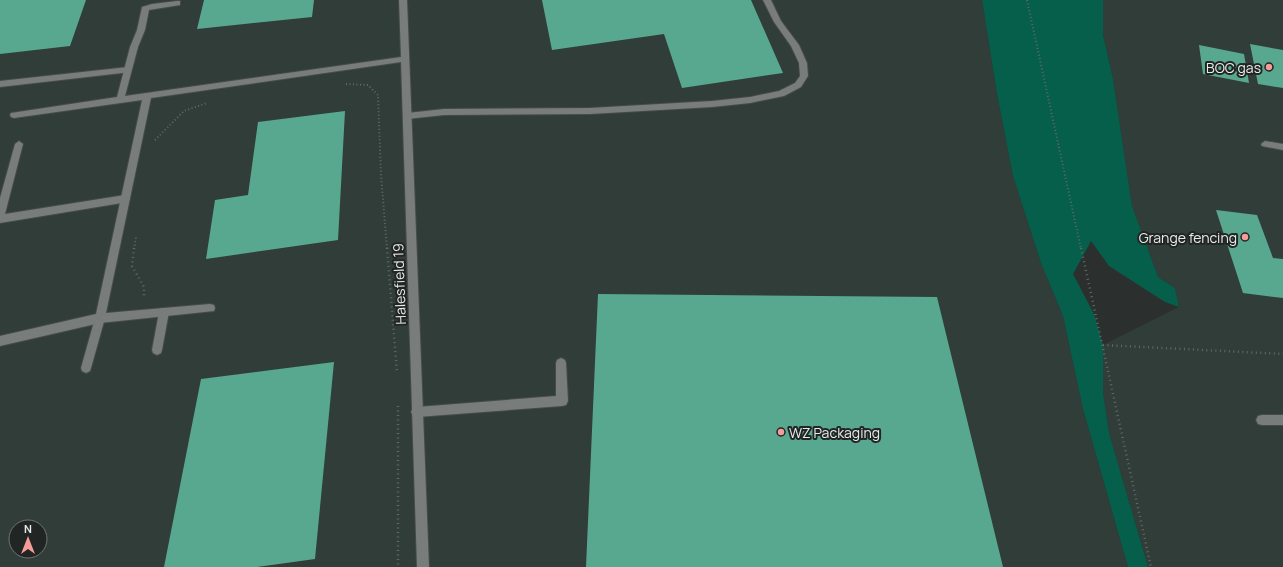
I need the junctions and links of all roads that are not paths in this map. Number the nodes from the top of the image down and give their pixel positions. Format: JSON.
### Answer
{"nodes":[{"id":1,"x":403,"y":0,"type":"edge"},
{"id":2,"x":767,"y":0,"type":"edge"},
{"id":3,"x":177,"y":4,"type":"dead end"},
{"id":4,"x":405,"y":59,"type":"junction"},
{"id":5,"x":128,"y":70,"type":"junction"},
{"id":6,"x":0,"y":84,"type":"edge"},
{"id":7,"x":146,"y":96,"type":"junction"},
{"id":8,"x":120,"y":100,"type":"junction"},
{"id":9,"x":14,"y":115,"type":"dead end"},
{"id":10,"x":407,"y":116,"type":"junction"},
{"id":11,"x":19,"y":144,"type":"dead end"},
{"id":12,"x":1265,"y":144,"type":"dead end"},
{"id":13,"x":1283,"y":147,"type":"edge"},
{"id":14,"x":125,"y":199,"type":"junction"},
{"id":15,"x":0,"y":218,"type":"edge"},
{"id":16,"x":210,"y":308,"type":"dead end"},
{"id":17,"x":164,"y":312,"type":"junction"},
{"id":18,"x":100,"y":318,"type":"junction"},
{"id":19,"x":0,"y":341,"type":"edge"},
{"id":20,"x":157,"y":350,"type":"dead end"},
{"id":21,"x":561,"y":363,"type":"dead end"},
{"id":22,"x":86,"y":368,"type":"dead end"},
{"id":23,"x":417,"y":412,"type":"junction"},
{"id":24,"x":1262,"y":420,"type":"dead end"},
{"id":25,"x":1283,"y":420,"type":"edge"},
{"id":26,"x":423,"y":567,"type":"edge"}],
"edges":[{"from":1,"to":4,"type":"street","name":"Halesfield 19"},
{"from":2,"to":10,"type":"street"},
{"from":3,"to":5,"type":"street"},
{"from":4,"to":7,"type":"street"},
{"from":4,"to":10,"type":"street","name":"Halesfield 19"},
{"from":5,"to":6,"type":"street"},
{"from":5,"to":8,"type":"street"},
{"from":7,"to":8,"type":"street"},
{"from":7,"to":14,"type":"street"},
{"from":8,"to":9,"type":"street"},
{"from":10,"to":23,"type":"street","name":"Halesfield 19"},
{"from":11,"to":15,"type":"street"},
{"from":12,"to":13,"type":"street"},
{"from":14,"to":15,"type":"street"},
{"from":14,"to":18,"type":"street"},
{"from":16,"to":17,"type":"street"},
{"from":17,"to":18,"type":"street"},
{"from":17,"to":20,"type":"street"},
{"from":18,"to":19,"type":"street"},
{"from":18,"to":22,"type":"street"},
{"from":21,"to":23,"type":"street"},
{"from":23,"to":26,"type":"street","name":"Halesfield 19"},
{"from":24,"to":25,"type":"street"}]}
